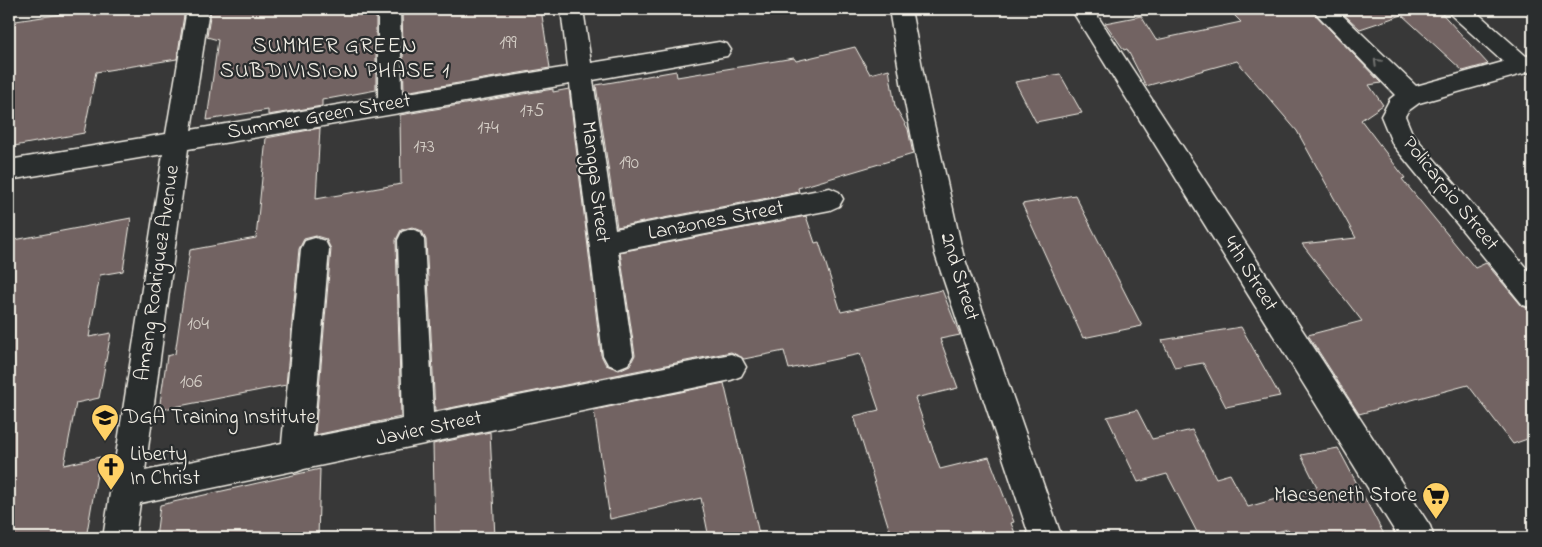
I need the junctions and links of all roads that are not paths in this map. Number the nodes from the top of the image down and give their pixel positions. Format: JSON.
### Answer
{"nodes":[{"id":1,"x":198,"y":9,"type":"edge"},
{"id":2,"x":389,"y":9,"type":"edge"},
{"id":3,"x":572,"y":9,"type":"edge"},
{"id":4,"x":900,"y":9,"type":"edge"},
{"id":5,"x":1082,"y":9,"type":"edge"},
{"id":6,"x":1323,"y":9,"type":"edge"},
{"id":7,"x":1459,"y":9,"type":"edge"},
{"id":8,"x":719,"y":50,"type":"dead end"},
{"id":9,"x":1528,"y":65,"type":"edge"},
{"id":10,"x":581,"y":73,"type":"junction"},
{"id":11,"x":1411,"y":96,"type":"junction"},
{"id":12,"x":390,"y":106,"type":"junction"},
{"id":13,"x":177,"y":141,"type":"junction"},
{"id":14,"x":9,"y":170,"type":"edge"},
{"id":15,"x":830,"y":200,"type":"dead end"},
{"id":16,"x":411,"y":240,"type":"dead end"},
{"id":17,"x":602,"y":243,"type":"junction"},
{"id":18,"x":315,"y":250,"type":"dead end"},
{"id":19,"x":1533,"y":296,"type":"edge"},
{"id":20,"x":618,"y":354,"type":"dead end"},
{"id":21,"x":732,"y":368,"type":"dead end"},
{"id":22,"x":419,"y":431,"type":"junction"},
{"id":23,"x":296,"y":457,"type":"junction"},
{"id":24,"x":126,"y":490,"type":"junction"},
{"id":25,"x":119,"y":538,"type":"edge"},
{"id":26,"x":1046,"y":538,"type":"edge"},
{"id":27,"x":1418,"y":538,"type":"edge"}],
"edges":[{"from":1,"to":13,"type":"street","name":"Amang Rodriguez Avenue"},
{"from":2,"to":12,"type":"street"},
{"from":3,"to":10,"type":"street","name":"Mangga Street"},
{"from":4,"to":26,"type":"street","name":"2nd Street"},
{"from":5,"to":27,"type":"street","name":"4th Street"},
{"from":11,"to":6,"type":"street","one_way":true},
{"from":7,"to":9,"type":"street"},
{"from":8,"to":10,"type":"street","name":"Summer Green Street"},
{"from":9,"to":11,"type":"street"},
{"from":10,"to":12,"type":"street","name":"Summer Green Street"},
{"from":10,"to":17,"type":"street","name":"Mangga Street"},
{"from":11,"to":19,"type":"street","name":"Policarpio Street"},
{"from":12,"to":13,"type":"street","name":"Summer Green Street"},
{"from":13,"to":14,"type":"street","name":"Summer Green Street"},
{"from":13,"to":24,"type":"street","name":"Amang Rodriguez Avenue"},
{"from":15,"to":17,"type":"street","name":"Lanzones Street"},
{"from":16,"to":22,"type":"street"},
{"from":17,"to":20,"type":"street","name":"Mangga Street"},
{"from":18,"to":23,"type":"street"},
{"from":21,"to":22,"type":"street","name":"Javier Street"},
{"from":22,"to":23,"type":"street","name":"Javier Street"},
{"from":23,"to":24,"type":"street","name":"Javier Street"},
{"from":24,"to":25,"type":"street","name":"Amang Rodriguez Avenue"}]}
